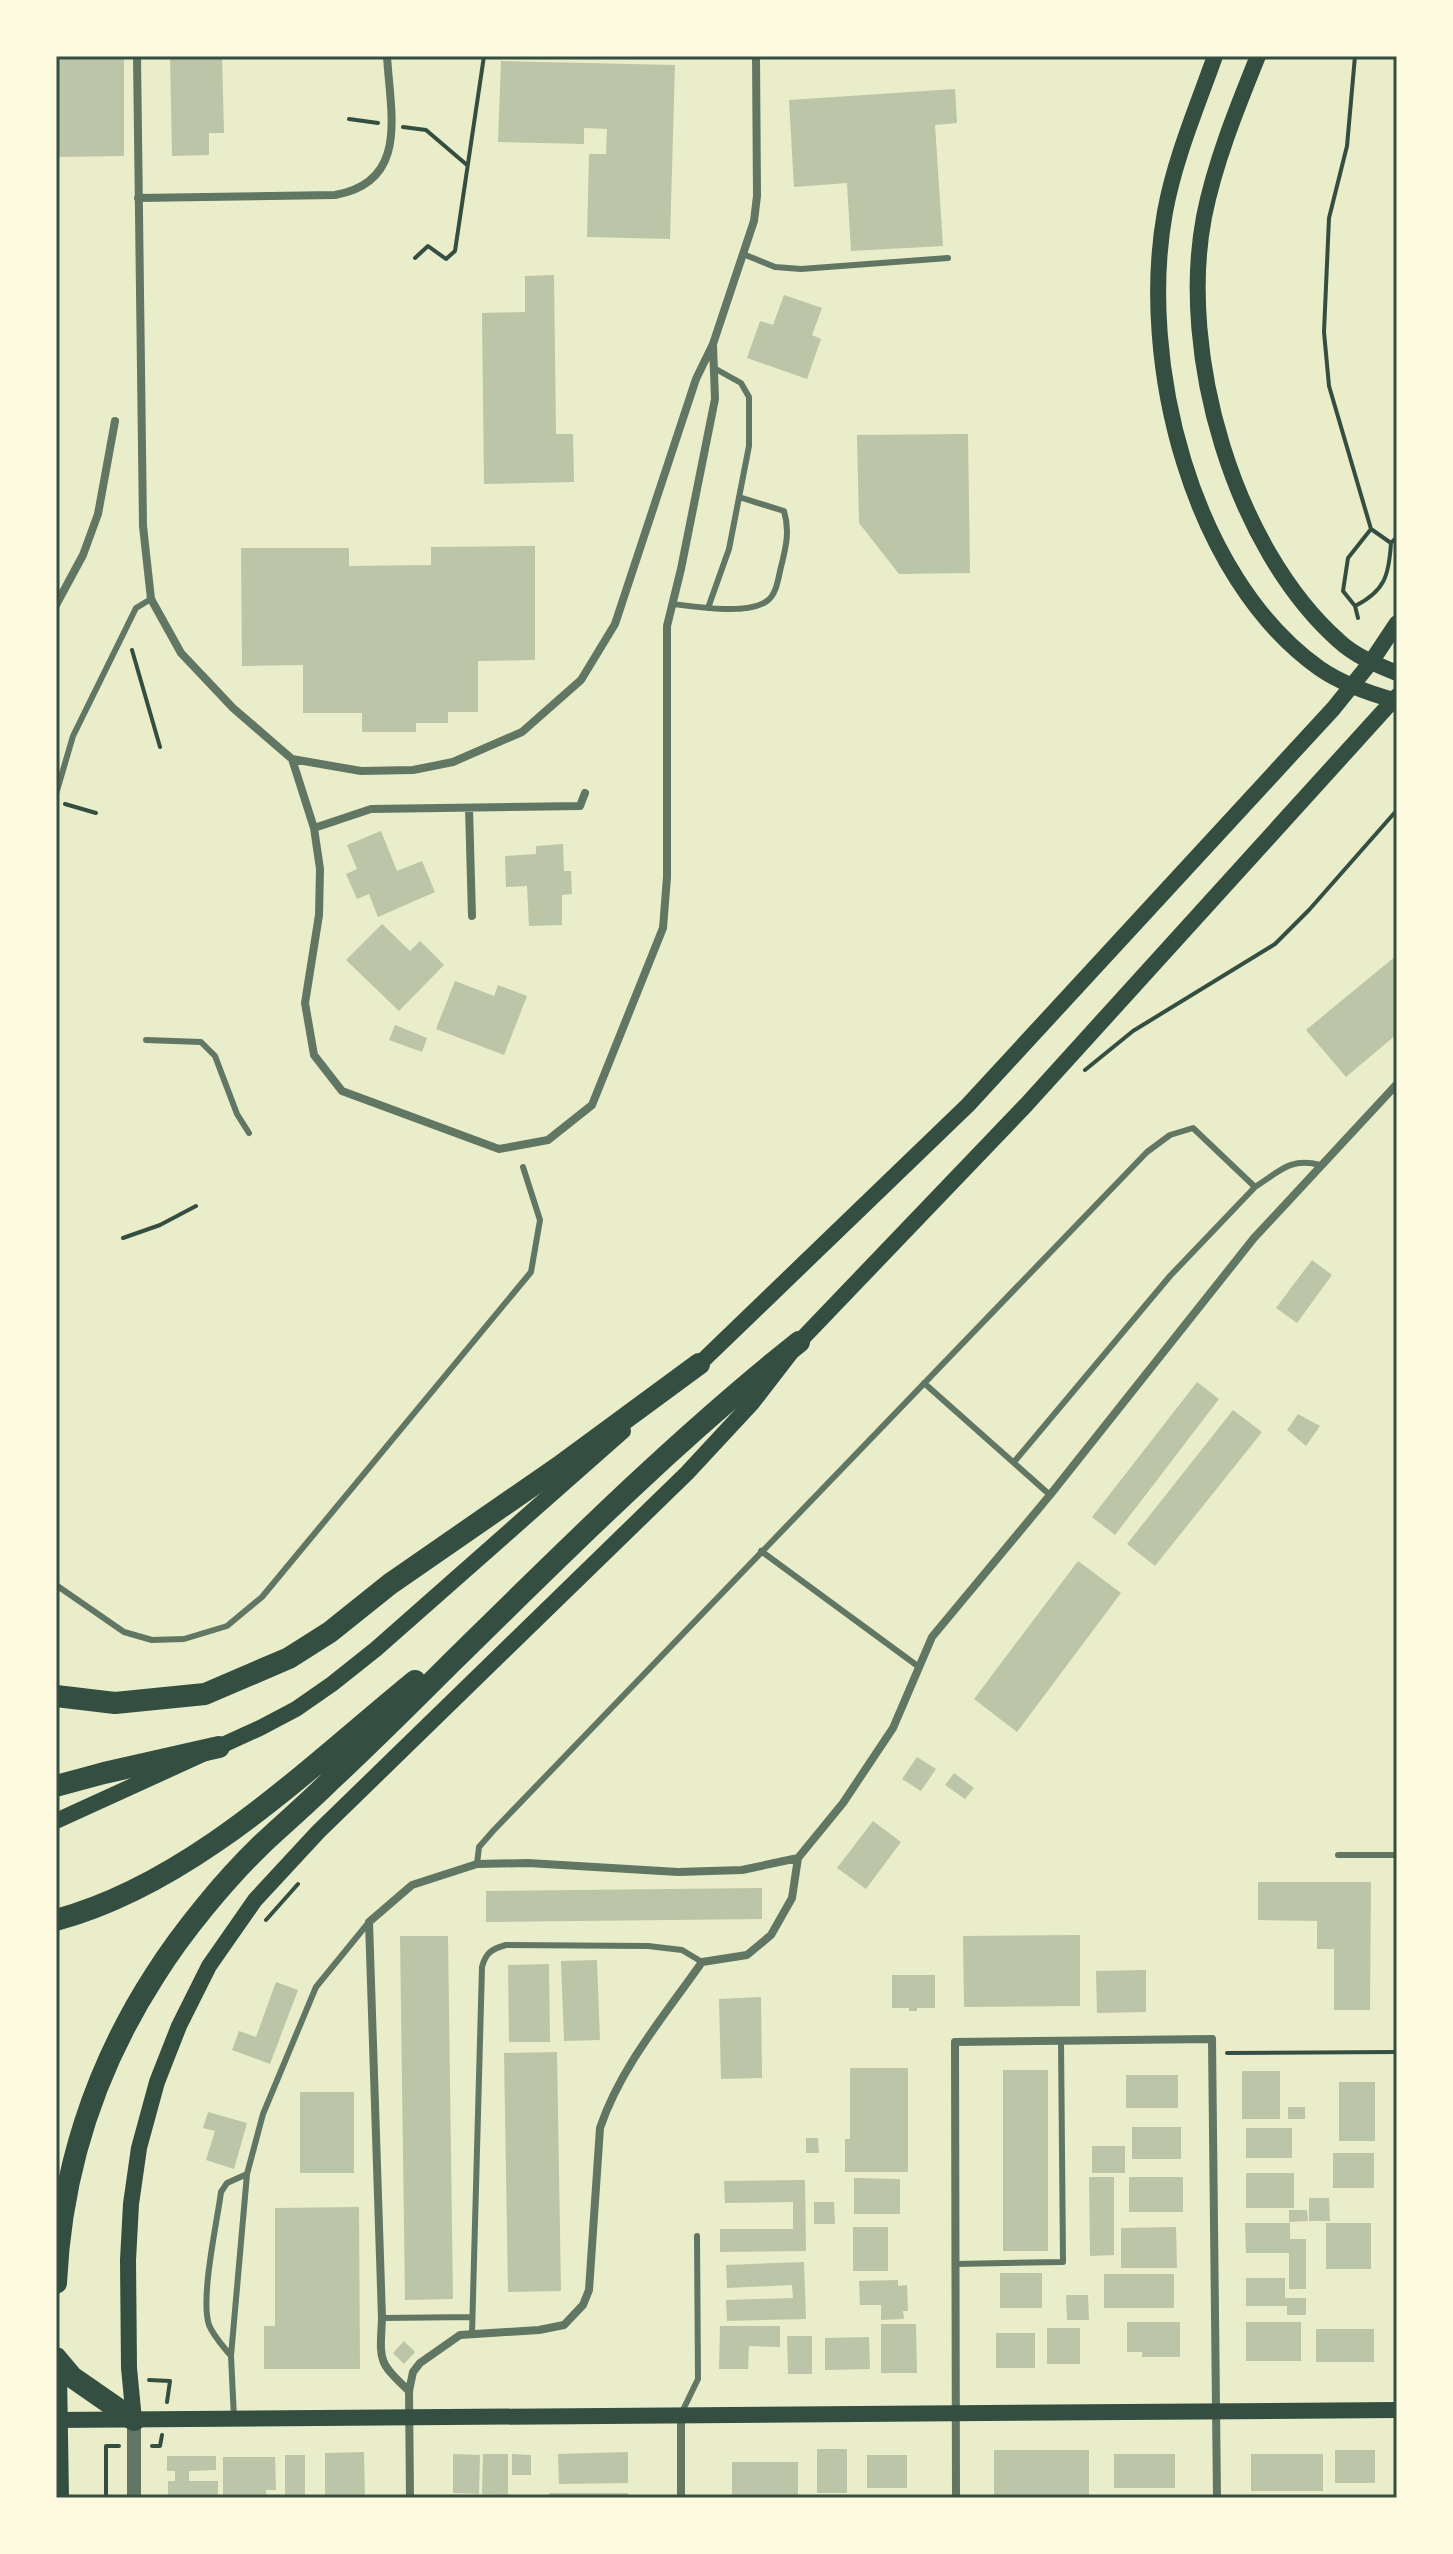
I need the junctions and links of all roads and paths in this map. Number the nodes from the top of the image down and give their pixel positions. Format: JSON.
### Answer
{"nodes":[{"id":1,"x":137,"y":56,"type":"edge"},
{"id":2,"x":387,"y":56,"type":"edge"},
{"id":3,"x":484,"y":56,"type":"edge"},
{"id":4,"x":756,"y":56,"type":"edge"},
{"id":5,"x":1215,"y":56,"type":"edge"},
{"id":6,"x":1258,"y":56,"type":"edge"},
{"id":7,"x":1355,"y":56,"type":"edge"},
{"id":8,"x":349,"y":119,"type":"dead end"},
{"id":9,"x":380,"y":124,"type":"dead end"},
{"id":10,"x":395,"y":126,"type":"dead end"},
{"id":11,"x":467,"y":165,"type":"junction"},
{"id":12,"x":138,"y":198,"type":"junction"},
{"id":13,"x":743,"y":254,"type":"junction"},
{"id":14,"x":415,"y":258,"type":"dead end"},
{"id":15,"x":948,"y":258,"type":"dead end"},
{"id":16,"x":713,"y":344,"type":"junction"},
{"id":17,"x":714,"y":368,"type":"junction"},
{"id":18,"x":115,"y":421,"type":"dead end"},
{"id":19,"x":739,"y":497,"type":"junction"},
{"id":20,"x":1371,"y":529,"type":"junction"},
{"id":21,"x":1397,"y":537,"type":"edge"},
{"id":22,"x":1391,"y":543,"type":"junction"},
{"id":23,"x":151,"y":599,"type":"junction"},
{"id":24,"x":673,"y":604,"type":"junction"},
{"id":25,"x":56,"y":605,"type":"edge"},
{"id":26,"x":1355,"y":606,"type":"junction"},
{"id":27,"x":708,"y":608,"type":"junction"},
{"id":28,"x":1358,"y":618,"type":"dead end"},
{"id":29,"x":1397,"y":623,"type":"edge"},
{"id":30,"x":130,"y":644,"type":"dead end"},
{"id":31,"x":1371,"y":662,"type":"junction"},
{"id":32,"x":1397,"y":673,"type":"edge"},
{"id":33,"x":1353,"y":686,"type":"junction"},
{"id":34,"x":1396,"y":699,"type":"edge"},
{"id":35,"x":160,"y":747,"type":"dead end"},
{"id":36,"x":292,"y":759,"type":"junction"},
{"id":37,"x":585,"y":793,"type":"dead end"},
{"id":38,"x":56,"y":794,"type":"edge"},
{"id":39,"x":65,"y":804,"type":"dead end"},
{"id":40,"x":469,"y":808,"type":"junction"},
{"id":41,"x":1397,"y":810,"type":"edge"},
{"id":42,"x":96,"y":813,"type":"dead end"},
{"id":43,"x":314,"y":828,"type":"junction"},
{"id":44,"x":472,"y":916,"type":"dead end"},
{"id":45,"x":146,"y":1040,"type":"dead end"},
{"id":46,"x":1078,"y":1076,"type":"dead end"},
{"id":47,"x":1397,"y":1084,"type":"edge"},
{"id":48,"x":249,"y":1133,"type":"dead end"},
{"id":49,"x":1320,"y":1165,"type":"junction"},
{"id":50,"x":523,"y":1167,"type":"dead end"},
{"id":51,"x":1255,"y":1187,"type":"junction"},
{"id":52,"x":196,"y":1206,"type":"dead end"},
{"id":53,"x":123,"y":1238,"type":"dead end"},
{"id":54,"x":799,"y":1342,"type":"junction"},
{"id":55,"x":699,"y":1364,"type":"junction"},
{"id":56,"x":924,"y":1383,"type":"junction"},
{"id":57,"x":1014,"y":1462,"type":"junction"},
{"id":58,"x":1050,"y":1495,"type":"junction"},
{"id":59,"x":761,"y":1551,"type":"junction"},
{"id":60,"x":553,"y":1563,"type":"junction"},
{"id":61,"x":56,"y":1585,"type":"edge"},
{"id":62,"x":919,"y":1667,"type":"junction"},
{"id":63,"x":56,"y":1696,"type":"edge"},
{"id":64,"x":219,"y":1747,"type":"junction"},
{"id":65,"x":56,"y":1786,"type":"edge"},
{"id":66,"x":56,"y":1821,"type":"edge"},
{"id":67,"x":1338,"y":1855,"type":"dead end"},
{"id":68,"x":1397,"y":1855,"type":"edge"},
{"id":69,"x":798,"y":1858,"type":"junction"},
{"id":70,"x":477,"y":1864,"type":"junction"},
{"id":71,"x":301,"y":1881,"type":"dead end"},
{"id":72,"x":56,"y":1920,"type":"edge"},
{"id":73,"x":369,"y":1922,"type":"junction"},
{"id":74,"x":262,"y":1925,"type":"dead end"},
{"id":75,"x":702,"y":1962,"type":"junction"},
{"id":76,"x":1061,"y":2041,"type":"junction"},
{"id":77,"x":1397,"y":2052,"type":"edge"},
{"id":78,"x":1212,"y":2053,"type":"junction"},
{"id":79,"x":247,"y":2174,"type":"junction"},
{"id":80,"x":697,"y":2236,"type":"dead end"},
{"id":81,"x":955,"y":2264,"type":"junction"},
{"id":82,"x":56,"y":2283,"type":"edge"},
{"id":83,"x":472,"y":2317,"type":"junction"},
{"id":84,"x":382,"y":2318,"type":"junction"},
{"id":85,"x":472,"y":2334,"type":"junction"},
{"id":86,"x":231,"y":2356,"type":"junction"},
{"id":87,"x":56,"y":2358,"type":"edge"},
{"id":88,"x":56,"y":2373,"type":"edge"},
{"id":89,"x":145,"y":2380,"type":"dead end"},
{"id":90,"x":170,"y":2381,"type":"dead end"},
{"id":91,"x":409,"y":2391,"type":"junction"},
{"id":92,"x":1397,"y":2410,"type":"edge"},
{"id":93,"x":1217,"y":2412,"type":"junction"},
{"id":94,"x":955,"y":2414,"type":"junction"},
{"id":95,"x":681,"y":2415,"type":"junction"},
{"id":96,"x":409,"y":2416,"type":"junction"},
{"id":97,"x":234,"y":2419,"type":"junction"},
{"id":98,"x":56,"y":2420,"type":"edge"},
{"id":99,"x":134,"y":2420,"type":"junction"},
{"id":100,"x":106,"y":2446,"type":"dead end"},
{"id":101,"x":58,"y":2498,"type":"edge"},
{"id":102,"x":106,"y":2498,"type":"edge"},
{"id":103,"x":134,"y":2498,"type":"edge"},
{"id":104,"x":410,"y":2498,"type":"edge"},
{"id":105,"x":681,"y":2498,"type":"edge"},
{"id":106,"x":956,"y":2498,"type":"edge"},
{"id":107,"x":1217,"y":2498,"type":"edge"}],
"edges":[{"from":1,"to":12,"type":"street"},
{"from":2,"to":12,"type":"street"},
{"from":3,"to":11,"type":"path"},
{"from":4,"to":13,"type":"street"},
{"from":5,"to":33,"type":"main road"},
{"from":6,"to":31,"type":"main road"},
{"from":7,"to":20,"type":"path"},
{"from":8,"to":9,"type":"path"},
{"from":10,"to":11,"type":"path"},
{"from":11,"to":14,"type":"path"},
{"from":12,"to":23,"type":"street"},
{"from":13,"to":15,"type":"lane"},
{"from":13,"to":16,"type":"street"},
{"from":16,"to":17,"type":"street"},
{"from":16,"to":36,"type":"street"},
{"from":17,"to":19,"type":"lane"},
{"from":17,"to":24,"type":"street"},
{"from":18,"to":25,"type":"street"},
{"from":19,"to":27,"type":"lane"},
{"from":19,"to":27,"type":"lane"},
{"from":20,"to":22,"type":"path"},
{"from":20,"to":26,"type":"path"},
{"from":21,"to":22,"type":"path"},
{"from":22,"to":26,"type":"path"},
{"from":23,"to":36,"type":"street"},
{"from":23,"to":38,"type":"lane"},
{"from":24,"to":27,"type":"lane"},
{"from":24,"to":43,"type":"street"},
{"from":26,"to":28,"type":"path"},
{"from":29,"to":31,"type":"main road"},
{"from":30,"to":35,"type":"path"},
{"from":31,"to":32,"type":"main road"},
{"from":31,"to":33,"type":"main road"},
{"from":33,"to":34,"type":"main road"},
{"from":33,"to":55,"type":"main road"},
{"from":34,"to":54,"type":"main road"},
{"from":36,"to":43,"type":"street"},
{"from":37,"to":40,"type":"street"},
{"from":39,"to":42,"type":"path"},
{"from":40,"to":43,"type":"street"},
{"from":40,"to":44,"type":"street"},
{"from":41,"to":46,"type":"path"},
{"from":45,"to":48,"type":"lane"},
{"from":47,"to":49,"type":"street"},
{"from":49,"to":51,"type":"lane"},
{"from":49,"to":58,"type":"street"},
{"from":50,"to":61,"type":"lane"},
{"from":51,"to":56,"type":"lane"},
{"from":51,"to":57,"type":"lane"},
{"from":52,"to":53,"type":"path"},
{"from":54,"to":60,"type":"highway"},
{"from":54,"to":99,"type":"main road"},
{"from":55,"to":63,"type":"highway"},
{"from":55,"to":64,"type":"main road"},
{"from":56,"to":57,"type":"lane"},
{"from":56,"to":59,"type":"lane"},
{"from":57,"to":58,"type":"lane"},
{"from":58,"to":62,"type":"street"},
{"from":59,"to":62,"type":"lane"},
{"from":59,"to":70,"type":"lane"},
{"from":60,"to":72,"type":"highway"},
{"from":60,"to":82,"type":"highway"},
{"from":62,"to":69,"type":"street"},
{"from":64,"to":65,"type":"highway"},
{"from":64,"to":66,"type":"main road"},
{"from":67,"to":68,"type":"lane"},
{"from":69,"to":70,"type":"street"},
{"from":69,"to":75,"type":"street"},
{"from":70,"to":73,"type":"street"},
{"from":71,"to":74,"type":"path"},
{"from":73,"to":79,"type":"lane"},
{"from":73,"to":84,"type":"street"},
{"from":75,"to":83,"type":"lane"},
{"from":75,"to":85,"type":"street"},
{"from":76,"to":78,"type":"street"},
{"from":76,"to":81,"type":"street"},
{"from":76,"to":81,"type":"lane"},
{"from":77,"to":78,"type":"path"},
{"from":78,"to":93,"type":"street"},
{"from":79,"to":86,"type":"lane"},
{"from":79,"to":86,"type":"lane"},
{"from":80,"to":95,"type":"lane"},
{"from":81,"to":94,"type":"street"},
{"from":83,"to":84,"type":"lane"},
{"from":83,"to":85,"type":"lane"},
{"from":84,"to":91,"type":"street"},
{"from":85,"to":91,"type":"street"},
{"from":86,"to":97,"type":"lane"},
{"from":87,"to":99,"type":"highway"},
{"from":88,"to":101,"type":"highway"},
{"from":89,"to":90,"type":"path"},
{"from":91,"to":96,"type":"street"},
{"from":92,"to":93,"type":"main road"},
{"from":93,"to":94,"type":"main road"},
{"from":93,"to":107,"type":"street"},
{"from":94,"to":95,"type":"main road"},
{"from":94,"to":106,"type":"street"},
{"from":95,"to":96,"type":"main road"},
{"from":95,"to":105,"type":"street"},
{"from":96,"to":97,"type":"main road"},
{"from":96,"to":104,"type":"street"},
{"from":97,"to":99,"type":"main road"},
{"from":98,"to":99,"type":"main road"},
{"from":99,"to":103,"type":"street"},
{"from":100,"to":102,"type":"path"}]}
